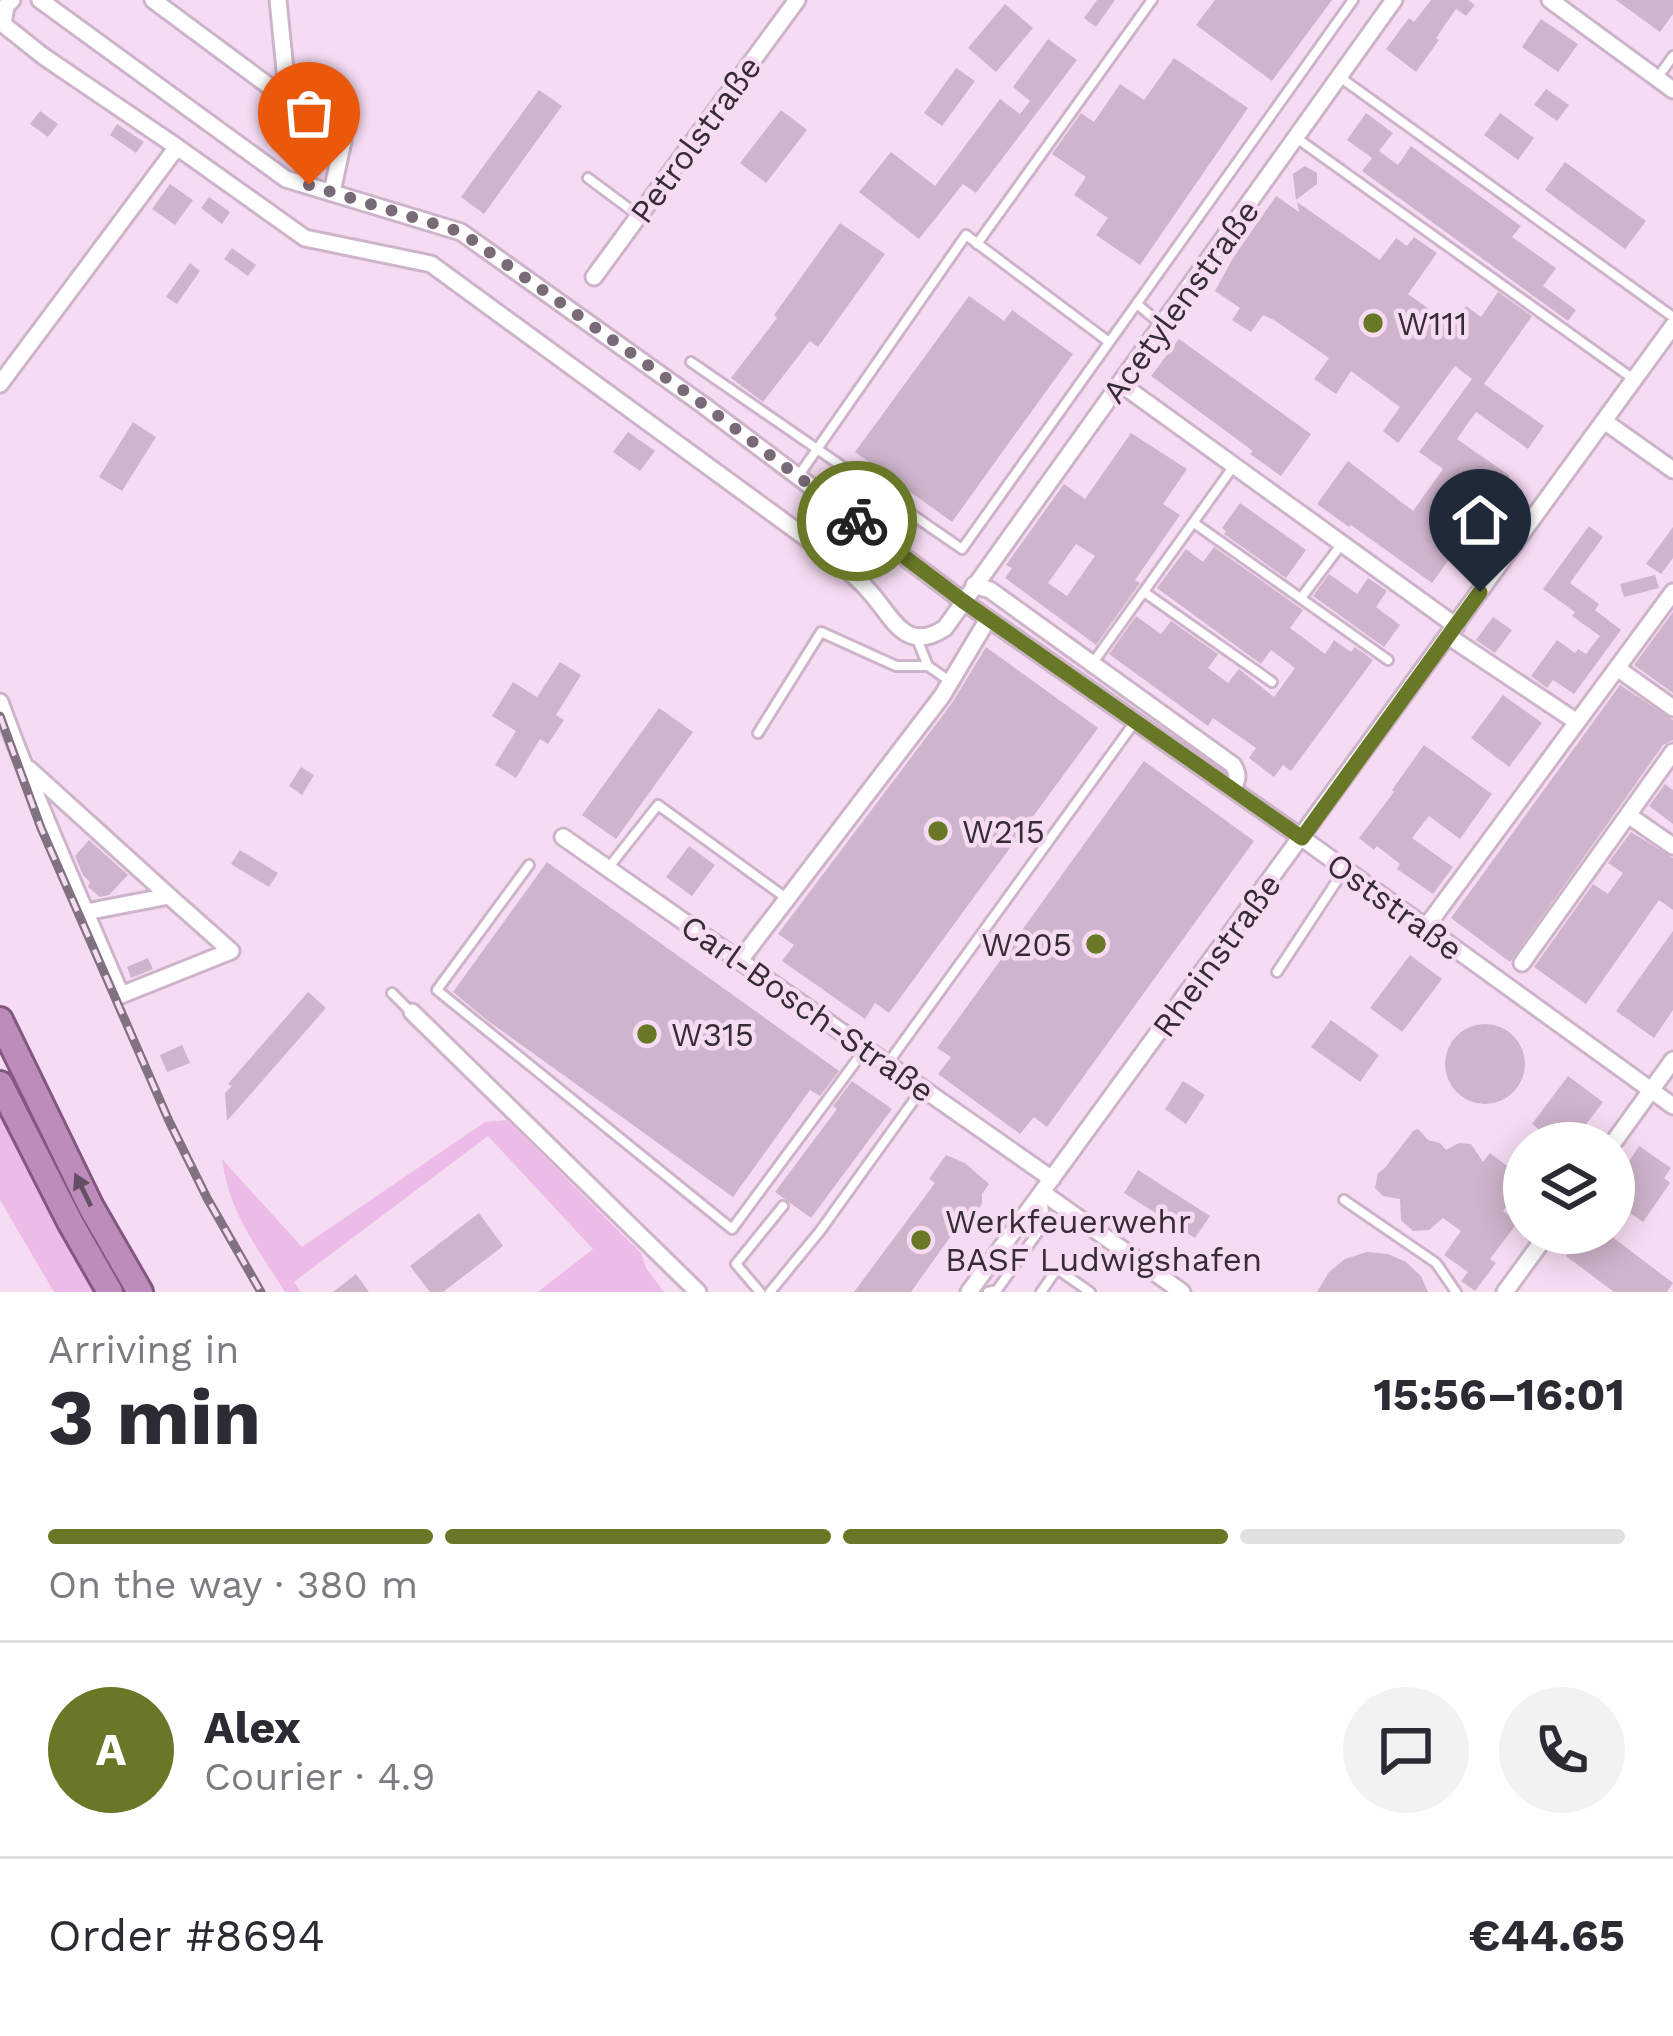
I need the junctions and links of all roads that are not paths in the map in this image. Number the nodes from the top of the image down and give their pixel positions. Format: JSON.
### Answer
{"nodes":[{"id":1,"x":12,"y":0,"type":"edge"},
{"id":2,"x":40,"y":0,"type":"edge"},
{"id":3,"x":154,"y":0,"type":"edge"},
{"id":4,"x":278,"y":0,"type":"edge"},
{"id":5,"x":797,"y":0,"type":"edge"},
{"id":6,"x":1151,"y":0,"type":"edge"},
{"id":7,"x":1353,"y":0,"type":"edge"},
{"id":8,"x":1550,"y":0,"type":"edge"},
{"id":9,"x":1391,"y":1,"type":"edge"},
{"id":10,"x":1673,"y":56,"type":"edge"},
{"id":11,"x":1340,"y":77,"type":"junction"},
{"id":12,"x":1657,"y":79,"type":"junction"},
{"id":13,"x":1673,"y":90,"type":"edge"},
{"id":14,"x":288,"y":100,"type":"junction"},
{"id":15,"x":1296,"y":138,"type":"junction"},
{"id":16,"x":177,"y":147,"type":"junction"},
{"id":17,"x":588,"y":178,"type":"dead end"},
{"id":18,"x":332,"y":192,"type":"junction"},
{"id":19,"x":639,"y":216,"type":"junction"},
{"id":20,"x":977,"y":244,"type":"junction"},
{"id":21,"x":594,"y":277,"type":"dead end"},
{"id":22,"x":1136,"y":304,"type":"junction"},
{"id":23,"x":1673,"y":317,"type":"edge"},
{"id":24,"x":1163,"y":326,"type":"junction"},
{"id":25,"x":1673,"y":326,"type":"edge"},
{"id":26,"x":1109,"y":342,"type":"junction"},
{"id":27,"x":691,"y":362,"type":"dead end"},
{"id":28,"x":1634,"y":379,"type":"junction"},
{"id":29,"x":0,"y":384,"type":"edge"},
{"id":30,"x":1121,"y":384,"type":"junction"},
{"id":31,"x":1604,"y":421,"type":"junction"},
{"id":32,"x":817,"y":449,"type":"junction"},
{"id":33,"x":1234,"y":465,"type":"junction"},
{"id":34,"x":1673,"y":470,"type":"edge"},
{"id":35,"x":798,"y":477,"type":"junction"},
{"id":36,"x":1194,"y":523,"type":"junction"},
{"id":37,"x":1342,"y":544,"type":"junction"},
{"id":38,"x":974,"y":585,"type":"junction"},
{"id":39,"x":1144,"y":592,"type":"junction"},
{"id":40,"x":1673,"y":592,"type":"edge"},
{"id":41,"x":1301,"y":598,"type":"junction"},
{"id":42,"x":963,"y":601,"type":"junction"},
{"id":43,"x":988,"y":619,"type":"junction"},
{"id":44,"x":1452,"y":631,"type":"junction"},
{"id":45,"x":916,"y":637,"type":"junction"},
{"id":46,"x":1388,"y":660,"type":"dead end"},
{"id":47,"x":1092,"y":664,"type":"junction"},
{"id":48,"x":928,"y":666,"type":"junction"},
{"id":49,"x":1617,"y":668,"type":"junction"},
{"id":50,"x":951,"y":682,"type":"junction"},
{"id":51,"x":1272,"y":682,"type":"dead end"},
{"id":52,"x":0,"y":701,"type":"edge"},
{"id":53,"x":1673,"y":708,"type":"edge"},
{"id":54,"x":1135,"y":722,"type":"junction"},
{"id":55,"x":1577,"y":722,"type":"junction"},
{"id":56,"x":758,"y":733,"type":"dead end"},
{"id":57,"x":1673,"y":752,"type":"edge"},
{"id":58,"x":23,"y":764,"type":"junction"},
{"id":59,"x":1232,"y":789,"type":"junction"},
{"id":60,"x":1628,"y":815,"type":"junction"},
{"id":61,"x":563,"y":837,"type":"dead end"},
{"id":62,"x":1302,"y":838,"type":"junction"},
{"id":63,"x":1673,"y":846,"type":"edge"},
{"id":64,"x":529,"y":865,"type":"dead end"},
{"id":65,"x":608,"y":868,"type":"junction"},
{"id":66,"x":1345,"y":868,"type":"junction"},
{"id":67,"x":169,"y":896,"type":"junction"},
{"id":68,"x":787,"y":899,"type":"junction"},
{"id":69,"x":86,"y":912,"type":"junction"},
{"id":70,"x":1426,"y":927,"type":"junction"},
{"id":71,"x":741,"y":959,"type":"junction"},
{"id":72,"x":1522,"y":963,"type":"dead end"},
{"id":73,"x":1277,"y":972,"type":"dead end"},
{"id":74,"x":392,"y":993,"type":"dead end"},
{"id":75,"x":412,"y":1012,"type":"joint"},
{"id":76,"x":0,"y":1020,"type":"edge"},
{"id":77,"x":866,"y":1048,"type":"junction"},
{"id":78,"x":1673,"y":1060,"type":"edge"},
{"id":79,"x":888,"y":1064,"type":"junction"},
{"id":80,"x":0,"y":1084,"type":"edge"},
{"id":81,"x":922,"y":1088,"type":"junction"},
{"id":82,"x":1652,"y":1090,"type":"junction"},
{"id":83,"x":1673,"y":1106,"type":"edge"},
{"id":84,"x":1628,"y":1122,"type":"edge"},
{"id":85,"x":1047,"y":1186,"type":"junction"},
{"id":86,"x":1344,"y":1201,"type":"dead end"},
{"id":87,"x":783,"y":1206,"type":"dead end"},
{"id":88,"x":1533,"y":1254,"type":"edge"},
{"id":89,"x":110,"y":1292,"type":"edge"},
{"id":90,"x":140,"y":1292,"type":"edge"},
{"id":91,"x":698,"y":1292,"type":"edge"},
{"id":92,"x":760,"y":1292,"type":"edge"},
{"id":93,"x":770,"y":1292,"type":"edge"},
{"id":94,"x":969,"y":1292,"type":"edge"},
{"id":95,"x":988,"y":1292,"type":"edge"},
{"id":96,"x":1041,"y":1292,"type":"edge"},
{"id":97,"x":1090,"y":1292,"type":"edge"},
{"id":98,"x":1182,"y":1292,"type":"edge"},
{"id":99,"x":1456,"y":1292,"type":"edge"},
{"id":100,"x":1505,"y":1292,"type":"edge"}],
"edges":[{"from":1,"to":16,"type":"street"},
{"from":2,"to":18,"type":"street","name":"Oststraße"},
{"from":3,"to":14,"type":"street"},
{"from":4,"to":14,"type":"street"},
{"from":5,"to":19,"type":"street","name":"Petrolstraße"},
{"from":6,"to":20,"type":"lane"},
{"from":7,"to":22,"type":"lane"},
{"from":8,"to":12,"type":"street"},
{"from":9,"to":11,"type":"street","name":"Acetylenstraße"},
{"from":10,"to":12,"type":"lane"},
{"from":11,"to":15,"type":"street","name":"Acetylenstraße"},
{"from":11,"to":23,"type":"lane"},
{"from":12,"to":13,"type":"street"},
{"from":14,"to":18,"type":"street"},
{"from":15,"to":24,"type":"street","name":"Acetylenstraße"},
{"from":15,"to":28,"type":"lane"},
{"from":16,"to":29,"type":"street"},
{"from":16,"to":45,"type":"street"},
{"from":17,"to":19,"type":"lane"},
{"from":18,"to":35,"type":"street","name":"Oststraße"},
{"from":19,"to":21,"type":"street","name":"Petrolstraße"},
{"from":20,"to":26,"type":"lane"},
{"from":20,"to":32,"type":"lane"},
{"from":22,"to":24,"type":"lane"},
{"from":22,"to":26,"type":"lane"},
{"from":24,"to":30,"type":"street","name":"Acetylenstraße"},
{"from":25,"to":28,"type":"street","name":"Rheinstraße"},
{"from":26,"to":32,"type":"lane"},
{"from":27,"to":32,"type":"lane"},
{"from":28,"to":31,"type":"street","name":"Rheinstraße"},
{"from":30,"to":33,"type":"street"},
{"from":30,"to":38,"type":"street","name":"Acetylenstraße"},
{"from":31,"to":34,"type":"street"},
{"from":31,"to":44,"type":"street","name":"Rheinstraße"},
{"from":32,"to":35,"type":"lane"},
{"from":33,"to":36,"type":"lane"},
{"from":33,"to":37,"type":"street"},
{"from":35,"to":42,"type":"street","name":"Oststraße"},
{"from":36,"to":39,"type":"lane"},
{"from":36,"to":41,"type":"lane"},
{"from":37,"to":41,"type":"lane"},
{"from":37,"to":44,"type":"street"},
{"from":38,"to":42,"type":"street","name":"Acetylenstraße"},
{"from":38,"to":47,"type":"street"},
{"from":39,"to":47,"type":"lane"},
{"from":39,"to":51,"type":"lane"},
{"from":40,"to":49,"type":"street"},
{"from":41,"to":46,"type":"lane"},
{"from":42,"to":43,"type":"street","name":"Oststraße"},
{"from":42,"to":45,"type":"street","name":"Acetylenstraße"},
{"from":43,"to":50,"type":"street"},
{"from":43,"to":54,"type":"street","name":"Oststraße"},
{"from":44,"to":55,"type":"street"},
{"from":44,"to":62,"type":"street","name":"Rheinstraße"},
{"from":45,"to":48,"type":"lane"},
{"from":47,"to":59,"type":"street"},
{"from":48,"to":50,"type":"lane"},
{"from":48,"to":56,"type":"lane"},
{"from":49,"to":53,"type":"street"},
{"from":49,"to":55,"type":"street"},
{"from":50,"to":68,"type":"street"},
{"from":52,"to":58,"type":"street"},
{"from":54,"to":59,"type":"street","name":"Oststraße"},
{"from":54,"to":79,"type":"lane"},
{"from":55,"to":70,"type":"street"},
{"from":57,"to":60,"type":"street"},
{"from":58,"to":67,"type":"street"},
{"from":58,"to":69,"type":"street"},
{"from":59,"to":62,"type":"street","name":"Oststraße"},
{"from":60,"to":63,"type":"street"},
{"from":60,"to":72,"type":"street"},
{"from":61,"to":65,"type":"street","name":"Carl-Bosch-Straße"},
{"from":62,"to":66,"type":"street","name":"Oststraße"},
{"from":62,"to":85,"type":"street","name":"Rheinstraße"},
{"from":64,"to":77,"type":"lane"},
{"from":65,"to":68,"type":"lane"},
{"from":65,"to":71,"type":"street","name":"Carl-Bosch-Straße"},
{"from":66,"to":70,"type":"street","name":"Oststraße"},
{"from":66,"to":73,"type":"lane"},
{"from":67,"to":69,"type":"street"},
{"from":67,"to":69,"type":"street"},
{"from":68,"to":71,"type":"street"},
{"from":70,"to":82,"type":"street","name":"Oststraße"},
{"from":71,"to":77,"type":"street","name":"Carl-Bosch-Straße"},
{"from":74,"to":75,"type":"lane"},
{"from":75,"to":91,"type":"street"},
{"from":90,"to":76,"type":"highway","one_way":true},
{"from":77,"to":79,"type":"street","name":"Carl-Bosch-Straße"},
{"from":78,"to":82,"type":"street"},
{"from":79,"to":81,"type":"street","name":"Carl-Bosch-Straße"},
{"from":80,"to":89,"type":"highway"},
{"from":81,"to":85,"type":"street","name":"Carl-Bosch-Straße"},
{"from":81,"to":93,"type":"lane"},
{"from":82,"to":83,"type":"street","name":"Oststraße"},
{"from":82,"to":84,"type":"street"},
{"from":85,"to":94,"type":"street","name":"Rheinstraße"},
{"from":85,"to":95,"type":"lane"},
{"from":85,"to":98,"type":"street","name":"Carl-Bosch-Straße"},
{"from":86,"to":99,"type":"lane"},
{"from":87,"to":92,"type":"lane"},
{"from":88,"to":100,"type":"street"},
{"from":96,"to":97,"type":"lane"}]}
